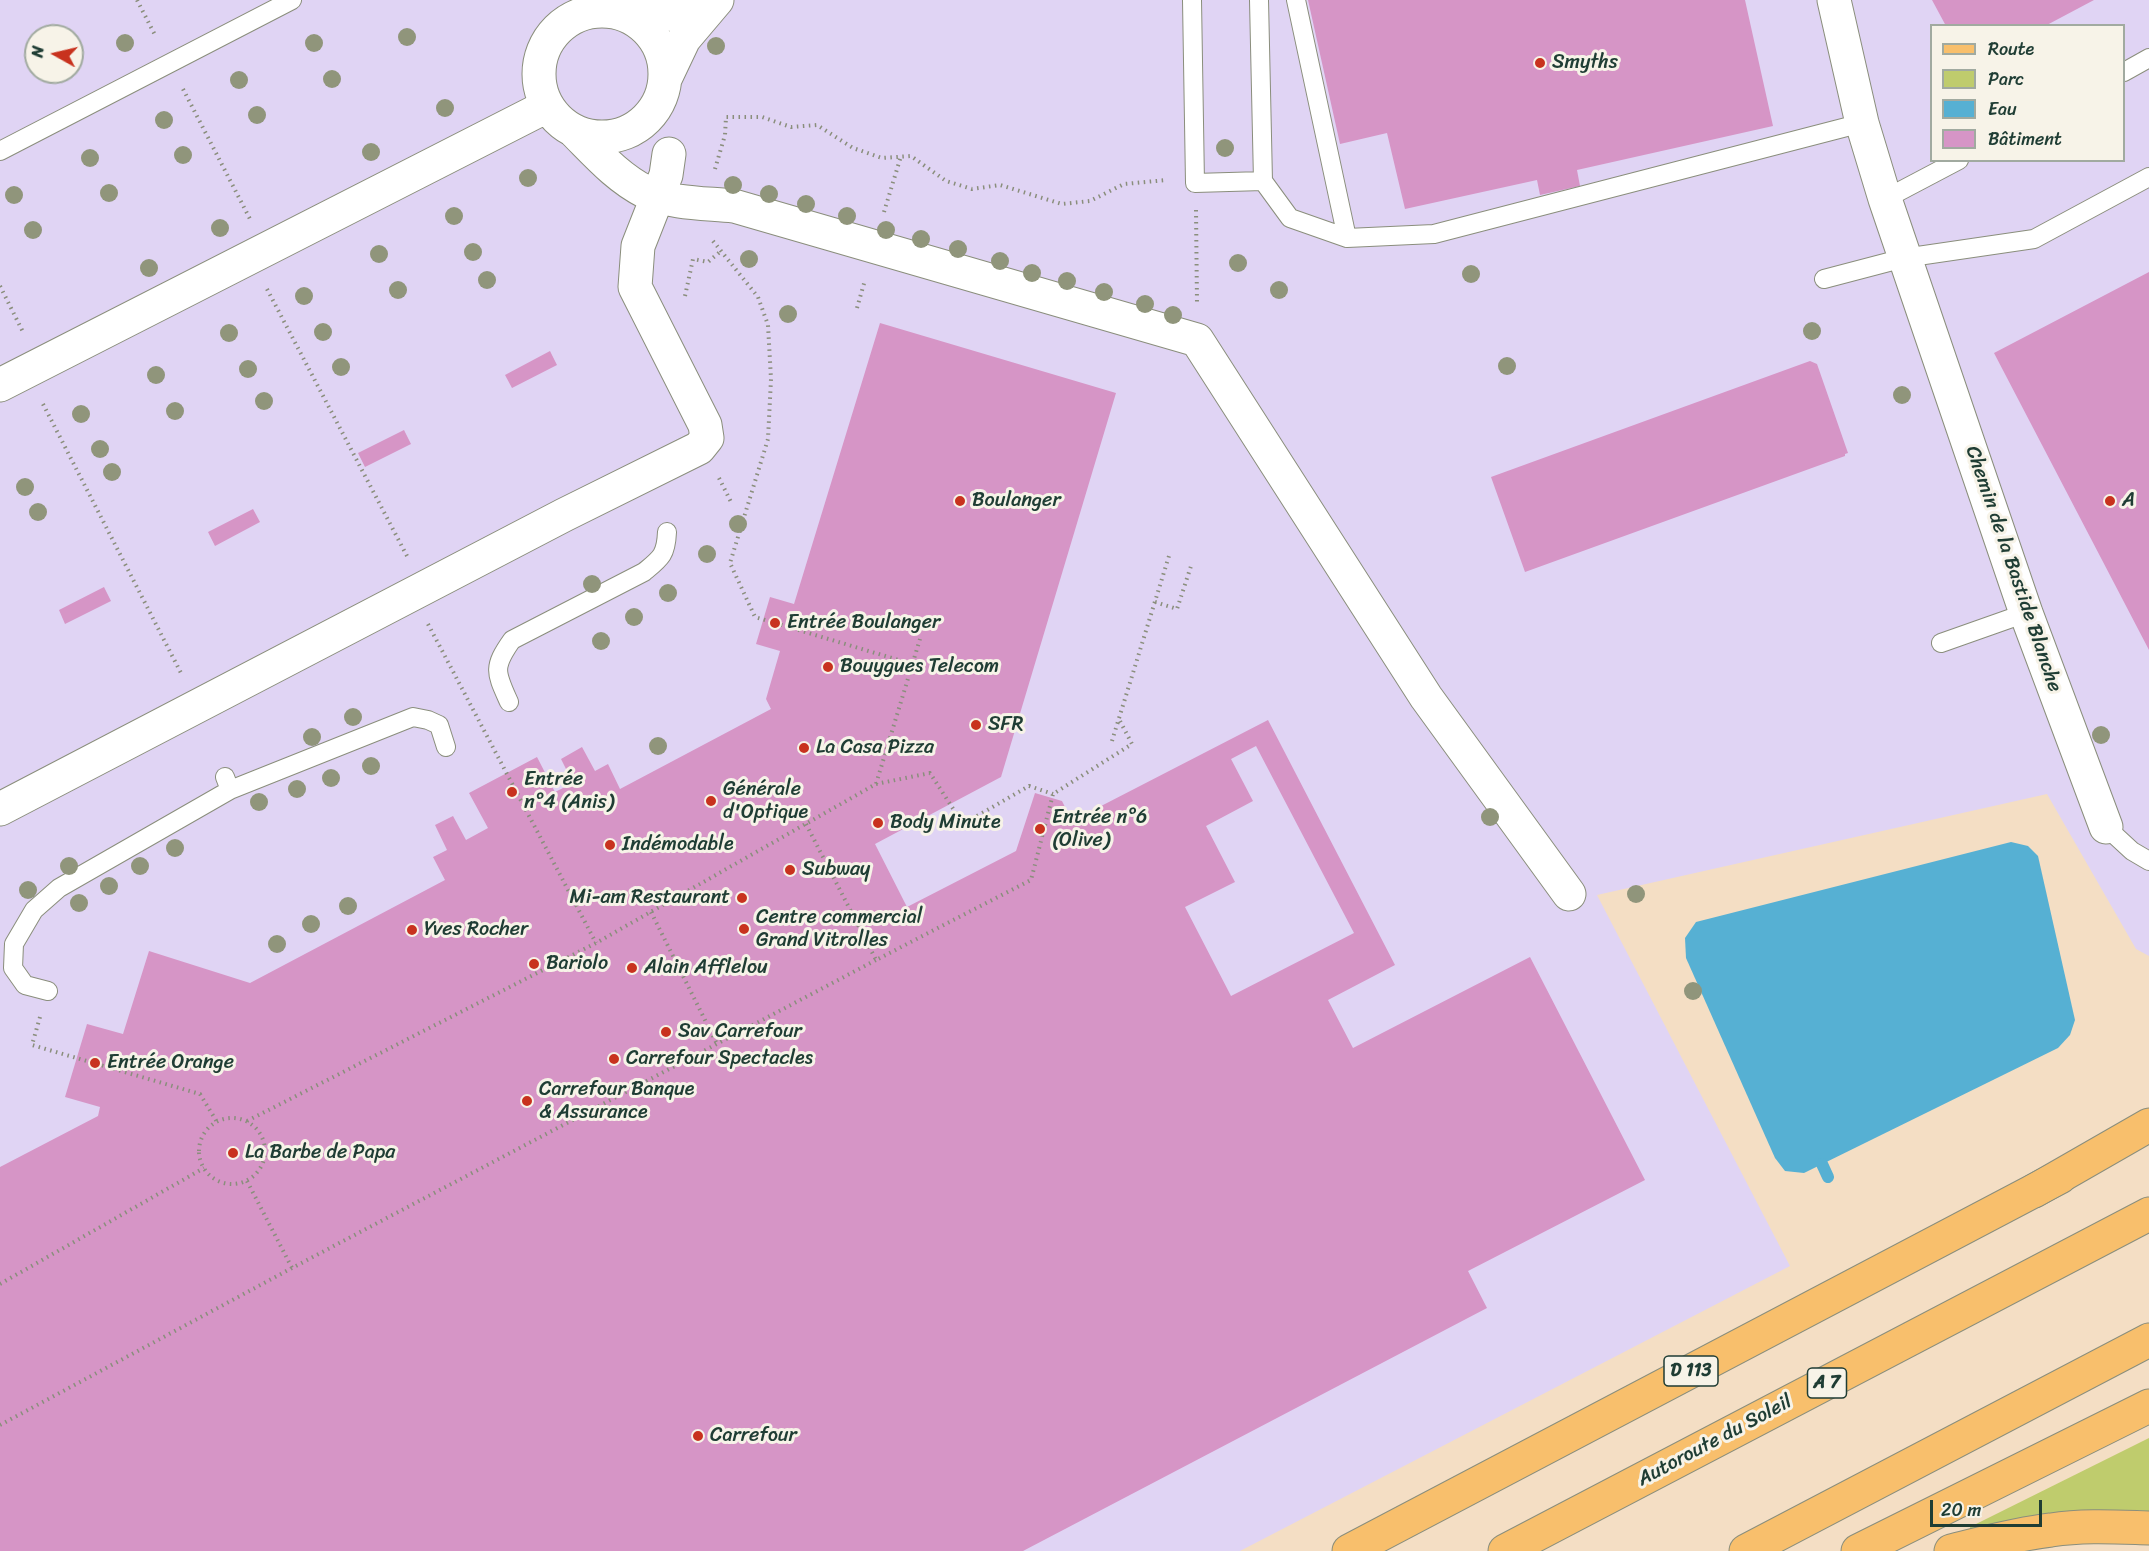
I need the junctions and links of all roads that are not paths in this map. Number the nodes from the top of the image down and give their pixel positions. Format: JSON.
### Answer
{"nodes":[{"id":1,"x":292,"y":0,"type":"edge"},
{"id":2,"x":717,"y":0,"type":"edge"},
{"id":3,"x":1192,"y":0,"type":"edge"},
{"id":4,"x":1259,"y":0,"type":"edge"},
{"id":5,"x":1296,"y":0,"type":"edge"},
{"id":6,"x":1834,"y":0,"type":"edge"},
{"id":7,"x":591,"y":6,"type":"edge"},
{"id":8,"x":627,"y":16,"type":"junction"},
{"id":9,"x":2149,"y":58,"type":"edge"},
{"id":10,"x":2125,"y":71,"type":"edge"},
{"id":11,"x":662,"y":89,"type":"junction"},
{"id":12,"x":547,"y":106,"type":"junction"},
{"id":13,"x":1862,"y":123,"type":"junction"},
{"id":14,"x":575,"y":132,"type":"junction"},
{"id":15,"x":0,"y":151,"type":"edge"},
{"id":16,"x":669,"y":154,"type":"junction"},
{"id":17,"x":1955,"y":162,"type":"edge"},
{"id":18,"x":2149,"y":177,"type":"edge"},
{"id":19,"x":1263,"y":181,"type":"junction"},
{"id":20,"x":659,"y":195,"type":"junction"},
{"id":21,"x":1885,"y":199,"type":"junction"},
{"id":22,"x":717,"y":200,"type":"junction"},
{"id":23,"x":1347,"y":238,"type":"junction"},
{"id":24,"x":1904,"y":258,"type":"junction"},
{"id":25,"x":1824,"y":279,"type":"dead end"},
{"id":26,"x":0,"y":386,"type":"edge"},
{"id":27,"x":667,"y":532,"type":"dead end"},
{"id":28,"x":2026,"y":612,"type":"junction"},
{"id":29,"x":1941,"y":644,"type":"dead end"},
{"id":30,"x":509,"y":702,"type":"dead end"},
{"id":31,"x":446,"y":747,"type":"dead end"},
{"id":32,"x":0,"y":809,"type":"edge"},
{"id":33,"x":2106,"y":827,"type":"joint"},
{"id":34,"x":2149,"y":861,"type":"edge"},
{"id":35,"x":1569,"y":894,"type":"dead end"},
{"id":36,"x":48,"y":991,"type":"road end"},
{"id":37,"x":2149,"y":1125,"type":"edge"},
{"id":38,"x":2149,"y":1131,"type":"edge"},
{"id":39,"x":2034,"y":1191,"type":"junction"},
{"id":40,"x":2149,"y":1214,"type":"edge"},
{"id":41,"x":2149,"y":1340,"type":"edge"},
{"id":42,"x":2149,"y":1406,"type":"edge"},
{"id":43,"x":2149,"y":1528,"type":"edge"},
{"id":44,"x":1349,"y":1551,"type":"edge"},
{"id":45,"x":1505,"y":1551,"type":"edge"},
{"id":46,"x":1746,"y":1551,"type":"edge"},
{"id":47,"x":1858,"y":1551,"type":"edge"},
{"id":48,"x":1951,"y":1551,"type":"edge"}],
"edges":[{"from":1,"to":15,"type":"lane"},
{"from":2,"to":8,"type":"street"},
{"from":2,"to":11,"type":"street"},
{"from":3,"to":19,"type":"lane"},
{"from":4,"to":19,"type":"lane"},
{"from":5,"to":23,"type":"lane"},
{"from":6,"to":13,"type":"street","name":"Chemin de la Bastide Blanche"},
{"from":7,"to":8,"type":"street"},
{"from":7,"to":12,"type":"street"},
{"from":8,"to":11,"type":"street"},
{"from":9,"to":10,"type":"lane"},
{"from":11,"to":14,"type":"street"},
{"from":11,"to":16,"type":"street"},
{"from":12,"to":14,"type":"street"},
{"from":12,"to":26,"type":"street"},
{"from":13,"to":21,"type":"street","name":"Chemin de la Bastide Blanche"},
{"from":13,"to":23,"type":"lane"},
{"from":14,"to":20,"type":"street"},
{"from":16,"to":20,"type":"street"},
{"from":16,"to":22,"type":"street"},
{"from":17,"to":21,"type":"lane"},
{"from":18,"to":24,"type":"lane"},
{"from":19,"to":23,"type":"lane"},
{"from":20,"to":22,"type":"street"},
{"from":20,"to":32,"type":"street"},
{"from":21,"to":24,"type":"street","name":"Chemin de la Bastide Blanche"},
{"from":22,"to":35,"type":"street"},
{"from":24,"to":25,"type":"lane"},
{"from":24,"to":28,"type":"street","name":"Chemin de la Bastide Blanche"},
{"from":27,"to":30,"type":"lane"},
{"from":28,"to":29,"type":"lane"},
{"from":28,"to":33,"type":"street","name":"Chemin de la Bastide Blanche"},
{"from":31,"to":36,"type":"lane"},
{"from":33,"to":34,"type":"lane","name":"Chemin de la Bastide Blanche"},
{"from":37,"to":39,"type":"main road"},
{"from":38,"to":39,"type":"main road","number":"D 113"},
{"from":39,"to":44,"type":"main road","number":"D 113"},
{"from":40,"to":45,"type":"main road","name":"Autoroute du Soleil","number":"A 7"},
{"from":41,"to":46,"type":"main road"},
{"from":42,"to":47,"type":"main road"},
{"from":43,"to":48,"type":"main road"}]}
